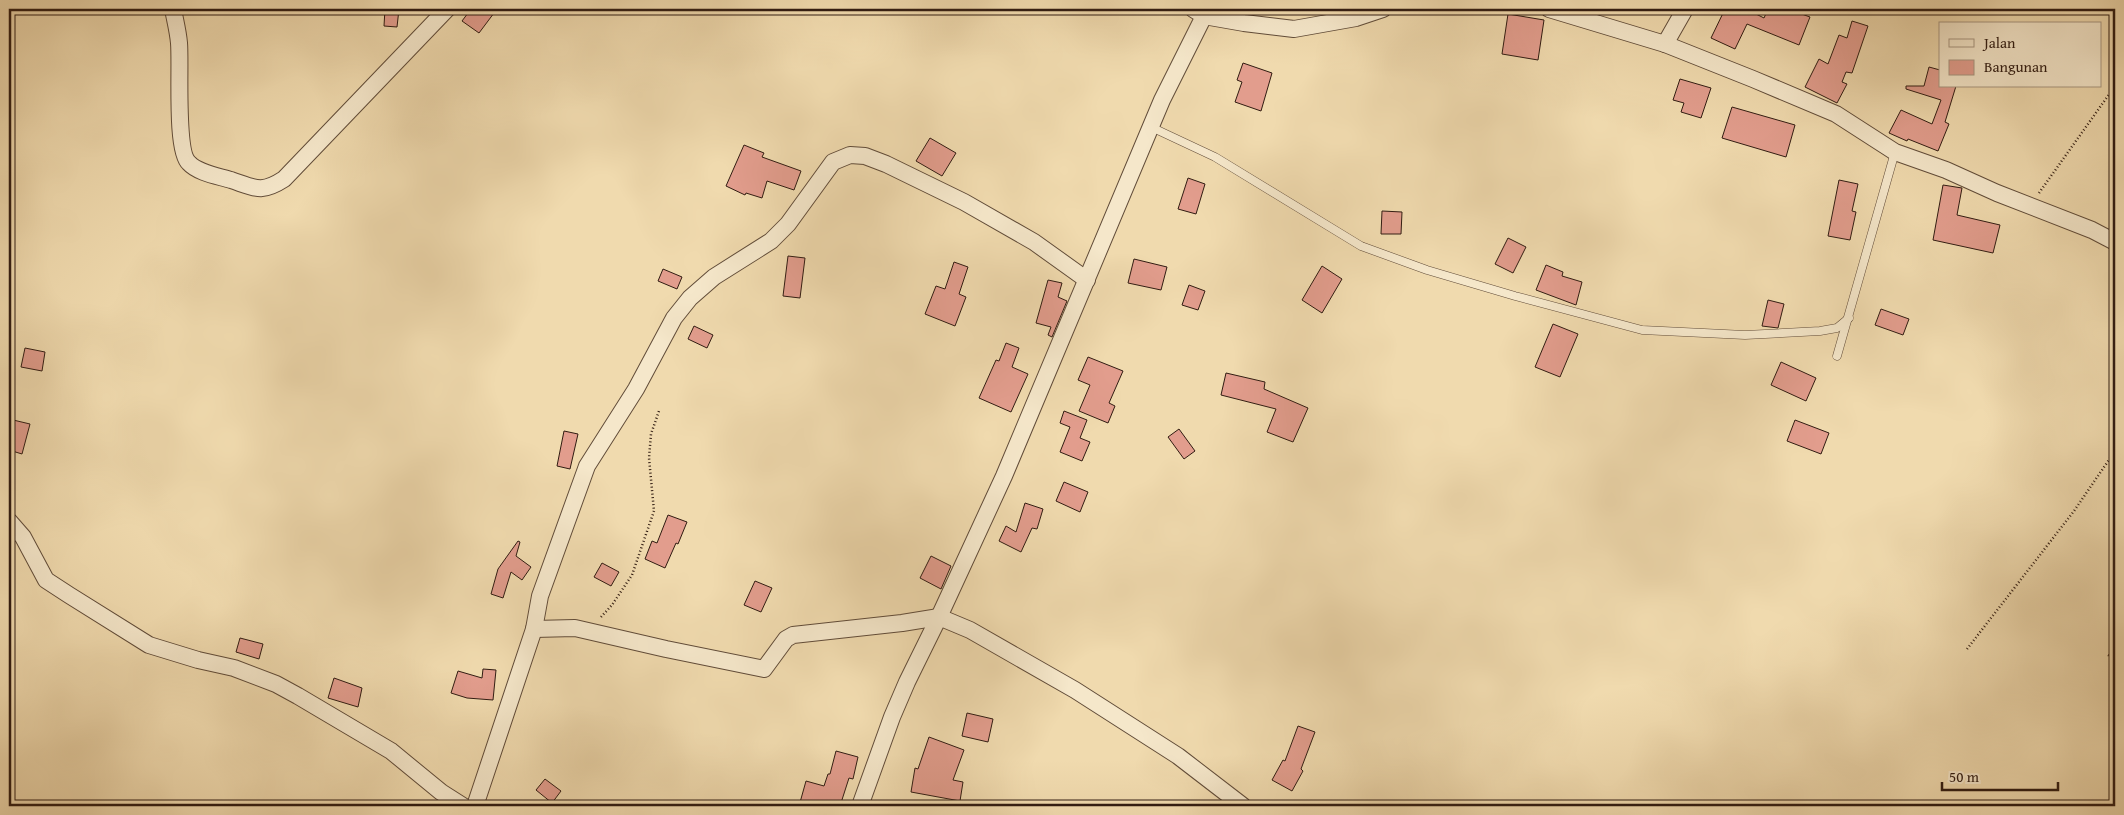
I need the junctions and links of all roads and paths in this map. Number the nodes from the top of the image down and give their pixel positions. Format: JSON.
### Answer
{"nodes":[{"id":1,"x":173,"y":9,"type":"edge"},
{"id":2,"x":447,"y":9,"type":"edge"},
{"id":3,"x":1383,"y":9,"type":"edge"},
{"id":4,"x":1549,"y":9,"type":"edge"},
{"id":5,"x":1685,"y":9,"type":"edge"},
{"id":6,"x":1198,"y":12,"type":"edge"},
{"id":7,"x":1664,"y":44,"type":"junction"},
{"id":8,"x":2115,"y":86,"type":"edge"},
{"id":9,"x":1151,"y":127,"type":"junction"},
{"id":10,"x":1895,"y":152,"type":"junction"},
{"id":11,"x":2030,"y":206,"type":"junction"},
{"id":12,"x":2115,"y":242,"type":"edge"},
{"id":13,"x":1087,"y":280,"type":"junction"},
{"id":14,"x":1848,"y":318,"type":"junction"},
{"id":15,"x":1838,"y":356,"type":"dead end"},
{"id":16,"x":659,"y":412,"type":"dead end"},
{"id":17,"x":2115,"y":451,"type":"edge"},
{"id":18,"x":9,"y":521,"type":"edge"},
{"id":19,"x":939,"y":617,"type":"junction"},
{"id":20,"x":534,"y":629,"type":"junction"},
{"id":21,"x":589,"y":632,"type":"junction"},
{"id":22,"x":1967,"y":649,"type":"dead end"},
{"id":23,"x":2108,"y":655,"type":"dead end"},
{"id":24,"x":2115,"y":659,"type":"edge"},
{"id":25,"x":463,"y":806,"type":"edge"},
{"id":26,"x":475,"y":806,"type":"edge"},
{"id":27,"x":860,"y":806,"type":"edge"},
{"id":28,"x":1243,"y":806,"type":"edge"}],
"edges":[{"from":1,"to":2,"type":"street"},
{"from":3,"to":6,"type":"street"},
{"from":4,"to":7,"type":"street"},
{"from":5,"to":7,"type":"street"},
{"from":6,"to":9,"type":"street"},
{"from":7,"to":10,"type":"street"},
{"from":8,"to":11,"type":"path"},
{"from":9,"to":13,"type":"street"},
{"from":9,"to":14,"type":"lane"},
{"from":10,"to":11,"type":"street"},
{"from":10,"to":14,"type":"lane"},
{"from":11,"to":12,"type":"street"},
{"from":13,"to":19,"type":"street"},
{"from":13,"to":20,"type":"street"},
{"from":14,"to":15,"type":"lane"},
{"from":16,"to":21,"type":"path"},
{"from":17,"to":22,"type":"path"},
{"from":18,"to":25,"type":"street"},
{"from":19,"to":21,"type":"street"},
{"from":19,"to":27,"type":"street"},
{"from":19,"to":28,"type":"street"},
{"from":20,"to":21,"type":"street"},
{"from":20,"to":26,"type":"street"},
{"from":23,"to":24,"type":"path"}]}
